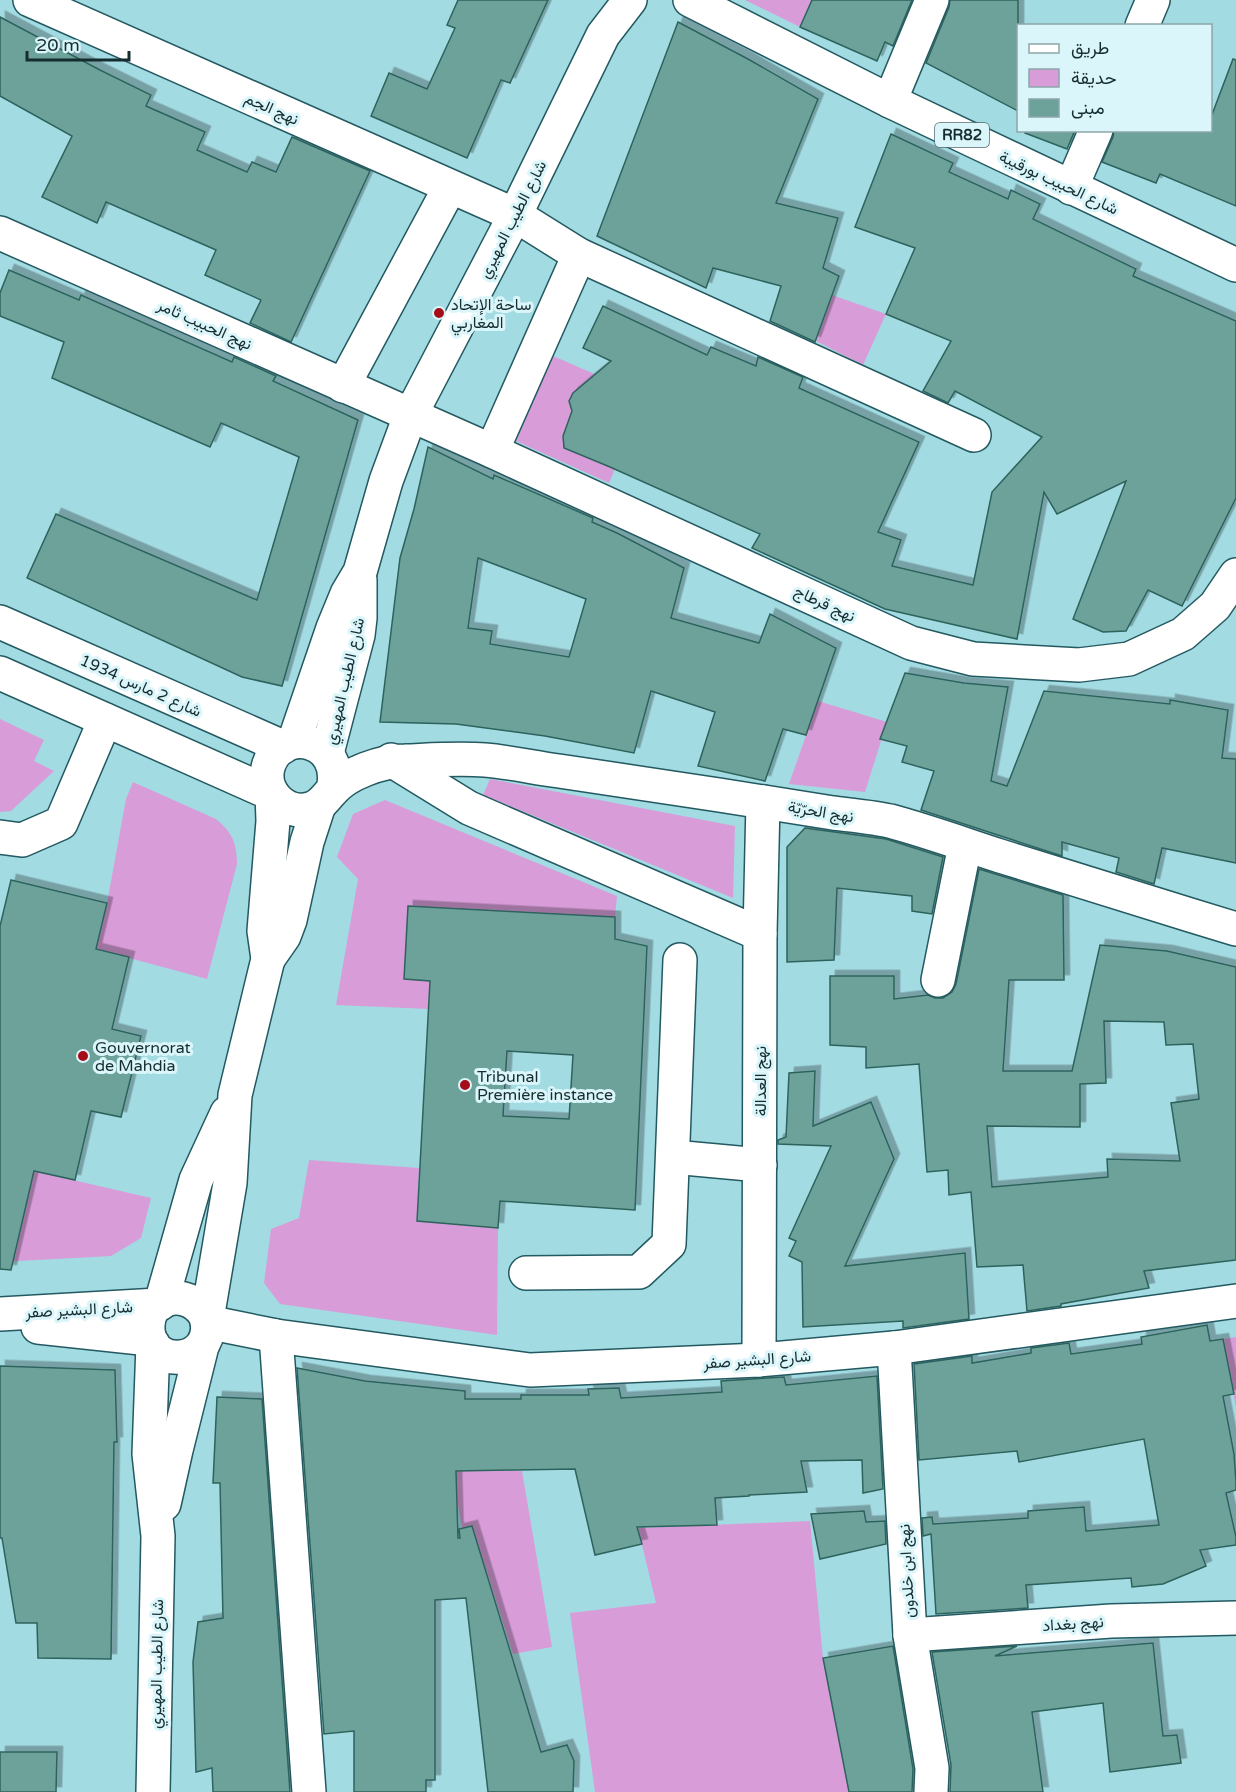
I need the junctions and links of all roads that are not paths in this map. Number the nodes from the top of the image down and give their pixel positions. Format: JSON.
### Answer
{"nodes":[{"id":1,"x":30,"y":0,"type":"edge"},
{"id":2,"x":612,"y":0,"type":"edge"},
{"id":3,"x":630,"y":0,"type":"edge"},
{"id":4,"x":690,"y":0,"type":"edge"},
{"id":5,"x":932,"y":0,"type":"edge"},
{"id":6,"x":1153,"y":0,"type":"edge"},
{"id":7,"x":1143,"y":24,"type":"edge"},
{"id":8,"x":603,"y":35,"type":"junction"},
{"id":9,"x":890,"y":101,"type":"junction"},
{"id":10,"x":1095,"y":132,"type":"edge"},
{"id":11,"x":450,"y":187,"type":"junction"},
{"id":12,"x":1071,"y":188,"type":"junction"},
{"id":13,"x":515,"y":215,"type":"junction"},
{"id":14,"x":0,"y":233,"type":"edge"},
{"id":15,"x":579,"y":255,"type":"junction"},
{"id":16,"x":1236,"y":265,"type":"edge"},
{"id":17,"x":343,"y":386,"type":"junction"},
{"id":18,"x":410,"y":416,"type":"junction"},
{"id":19,"x":974,"y":435,"type":"dead end"},
{"id":20,"x":492,"y":451,"type":"junction"},
{"id":21,"x":360,"y":572,"type":"junction"},
{"id":22,"x":1236,"y":575,"type":"edge"},
{"id":23,"x":13,"y":628,"type":"edge"},
{"id":24,"x":4,"y":675,"type":"edge"},
{"id":25,"x":174,"y":699,"type":"junction"},
{"id":26,"x":105,"y":720,"type":"junction"},
{"id":27,"x":156,"y":742,"type":"junction"},
{"id":28,"x":288,"y":745,"type":"junction"},
{"id":29,"x":328,"y":755,"type":"junction"},
{"id":30,"x":393,"y":761,"type":"junction"},
{"id":31,"x":272,"y":794,"type":"junction"},
{"id":32,"x":326,"y":797,"type":"junction"},
{"id":33,"x":763,"y":802,"type":"junction"},
{"id":34,"x":0,"y":837,"type":"edge"},
{"id":35,"x":965,"y":845,"type":"junction"},
{"id":36,"x":1236,"y":929,"type":"edge"},
{"id":37,"x":760,"y":934,"type":"junction"},
{"id":38,"x":268,"y":959,"type":"junction"},
{"id":39,"x":680,"y":960,"type":"dead end"},
{"id":40,"x":938,"y":980,"type":"dead end"},
{"id":41,"x":235,"y":1095,"type":"junction"},
{"id":42,"x":673,"y":1157,"type":"junction"},
{"id":43,"x":760,"y":1165,"type":"junction"},
{"id":44,"x":526,"y":1273,"type":"dead end"},
{"id":45,"x":1236,"y":1301,"type":"edge"},
{"id":46,"x":159,"y":1304,"type":"junction"},
{"id":47,"x":0,"y":1314,"type":"edge"},
{"id":48,"x":0,"y":1323,"type":"edge"},
{"id":49,"x":205,"y":1333,"type":"junction"},
{"id":50,"x":276,"y":1336,"type":"junction"},
{"id":51,"x":151,"y":1342,"type":"junction"},
{"id":52,"x":894,"y":1348,"type":"junction"},
{"id":53,"x":759,"y":1360,"type":"junction"},
{"id":54,"x":158,"y":1536,"type":"junction"},
{"id":55,"x":1236,"y":1618,"type":"edge"},
{"id":56,"x":910,"y":1635,"type":"junction"},
{"id":57,"x":153,"y":1792,"type":"edge"},
{"id":58,"x":309,"y":1792,"type":"edge"},
{"id":59,"x":931,"y":1792,"type":"edge"}],
"edges":[{"from":1,"to":11,"type":"street","name":"نهج الجم"},
{"from":2,"to":8,"type":"street"},
{"from":3,"to":8,"type":"street"},
{"from":4,"to":9,"type":"street","name":"شارع الحبيب بورقيبة","number":"RR82"},
{"from":5,"to":9,"type":"street"},
{"from":6,"to":7,"type":"street"},
{"from":8,"to":13,"type":"street","name":"شارع الطيب المهيري"},
{"from":9,"to":12,"type":"street","name":"شارع الحبيب بورقيبة","number":"RR82"},
{"from":10,"to":12,"type":"street"},
{"from":11,"to":13,"type":"street","name":"نهج الجم"},
{"from":11,"to":17,"type":"street"},
{"from":12,"to":16,"type":"street","name":"شارع الحبيب بورقيبة","number":"RR82"},
{"from":13,"to":15,"type":"street","name":"نهج الجم"},
{"from":13,"to":18,"type":"street","name":"شارع الطيب المهيري"},
{"from":14,"to":17,"type":"street","name":"نهج الحبيب ثامر"},
{"from":15,"to":19,"type":"street","name":"نهج الجم"},
{"from":15,"to":20,"type":"street"},
{"from":17,"to":18,"type":"street","name":"نهج الحبيب ثامر"},
{"from":18,"to":20,"type":"street","name":"نهج قرطاج"},
{"from":18,"to":21,"type":"street","name":"شارع الطيب المهيري"},
{"from":20,"to":22,"type":"street","name":"نهج قرطاج"},
{"from":21,"to":28,"type":"street","name":"شارع الطيب المهيري"},
{"from":21,"to":29,"type":"street","name":"شارع الطيب المهيري"},
{"from":23,"to":24,"type":"street"},
{"from":23,"to":25,"type":"street","name":"شارع 2 مارس 1934"},
{"from":24,"to":26,"type":"street"},
{"from":25,"to":27,"type":"street"},
{"from":25,"to":28,"type":"street","name":"شارع 2 مارس 1934"},
{"from":26,"to":27,"type":"street"},
{"from":26,"to":34,"type":"street"},
{"from":27,"to":31,"type":"street"},
{"from":28,"to":29,"type":"street"},
{"from":28,"to":31,"type":"street"},
{"from":29,"to":30,"type":"street"},
{"from":29,"to":32,"type":"street"},
{"from":30,"to":32,"type":"street"},
{"from":30,"to":33,"type":"street","name":"نهج الحرّيّة"},
{"from":30,"to":37,"type":"street"},
{"from":31,"to":32,"type":"street"},
{"from":31,"to":38,"type":"street","name":"شارع الطيب المهيري"},
{"from":32,"to":38,"type":"street","name":"شارع الطيب المهيري"},
{"from":33,"to":35,"type":"street","name":"نهج الحرّيّة"},
{"from":33,"to":37,"type":"street","name":"نهج العدالة"},
{"from":35,"to":36,"type":"street","name":"نهج الحرّيّة"},
{"from":35,"to":40,"type":"street"},
{"from":37,"to":43,"type":"street","name":"نهج العدالة"},
{"from":38,"to":41,"type":"street","name":"شارع الطيب المهيري"},
{"from":39,"to":42,"type":"street"},
{"from":41,"to":46,"type":"street","name":"شارع الطيب المهيري"},
{"from":41,"to":49,"type":"street","name":"شارع الطيب المهيري"},
{"from":42,"to":43,"type":"street"},
{"from":42,"to":44,"type":"street"},
{"from":43,"to":53,"type":"street","name":"نهج العدالة"},
{"from":45,"to":52,"type":"street","name":"شارع البشير صفر"},
{"from":46,"to":47,"type":"street","name":"شارع البشير صفر"},
{"from":46,"to":49,"type":"street"},
{"from":46,"to":51,"type":"street"},
{"from":48,"to":51,"type":"street","name":"شارع البشير صفر"},
{"from":49,"to":50,"type":"street","name":"شارع البشير صفر"},
{"from":49,"to":51,"type":"street"},
{"from":49,"to":54,"type":"street","name":"شارع الطيب المهيري"},
{"from":50,"to":53,"type":"street","name":"شارع البشير صفر"},
{"from":50,"to":58,"type":"street"},
{"from":51,"to":54,"type":"street","name":"شارع الطيب المهيري"},
{"from":52,"to":53,"type":"street","name":"شارع البشير صفر"},
{"from":52,"to":56,"type":"street","name":"نهج ابن خلدون"},
{"from":54,"to":57,"type":"street","name":"شارع الطيب المهيري"},
{"from":55,"to":56,"type":"street","name":"نهج بغداد"},
{"from":56,"to":59,"type":"street","name":"نهج ابن خلدون"}]}
